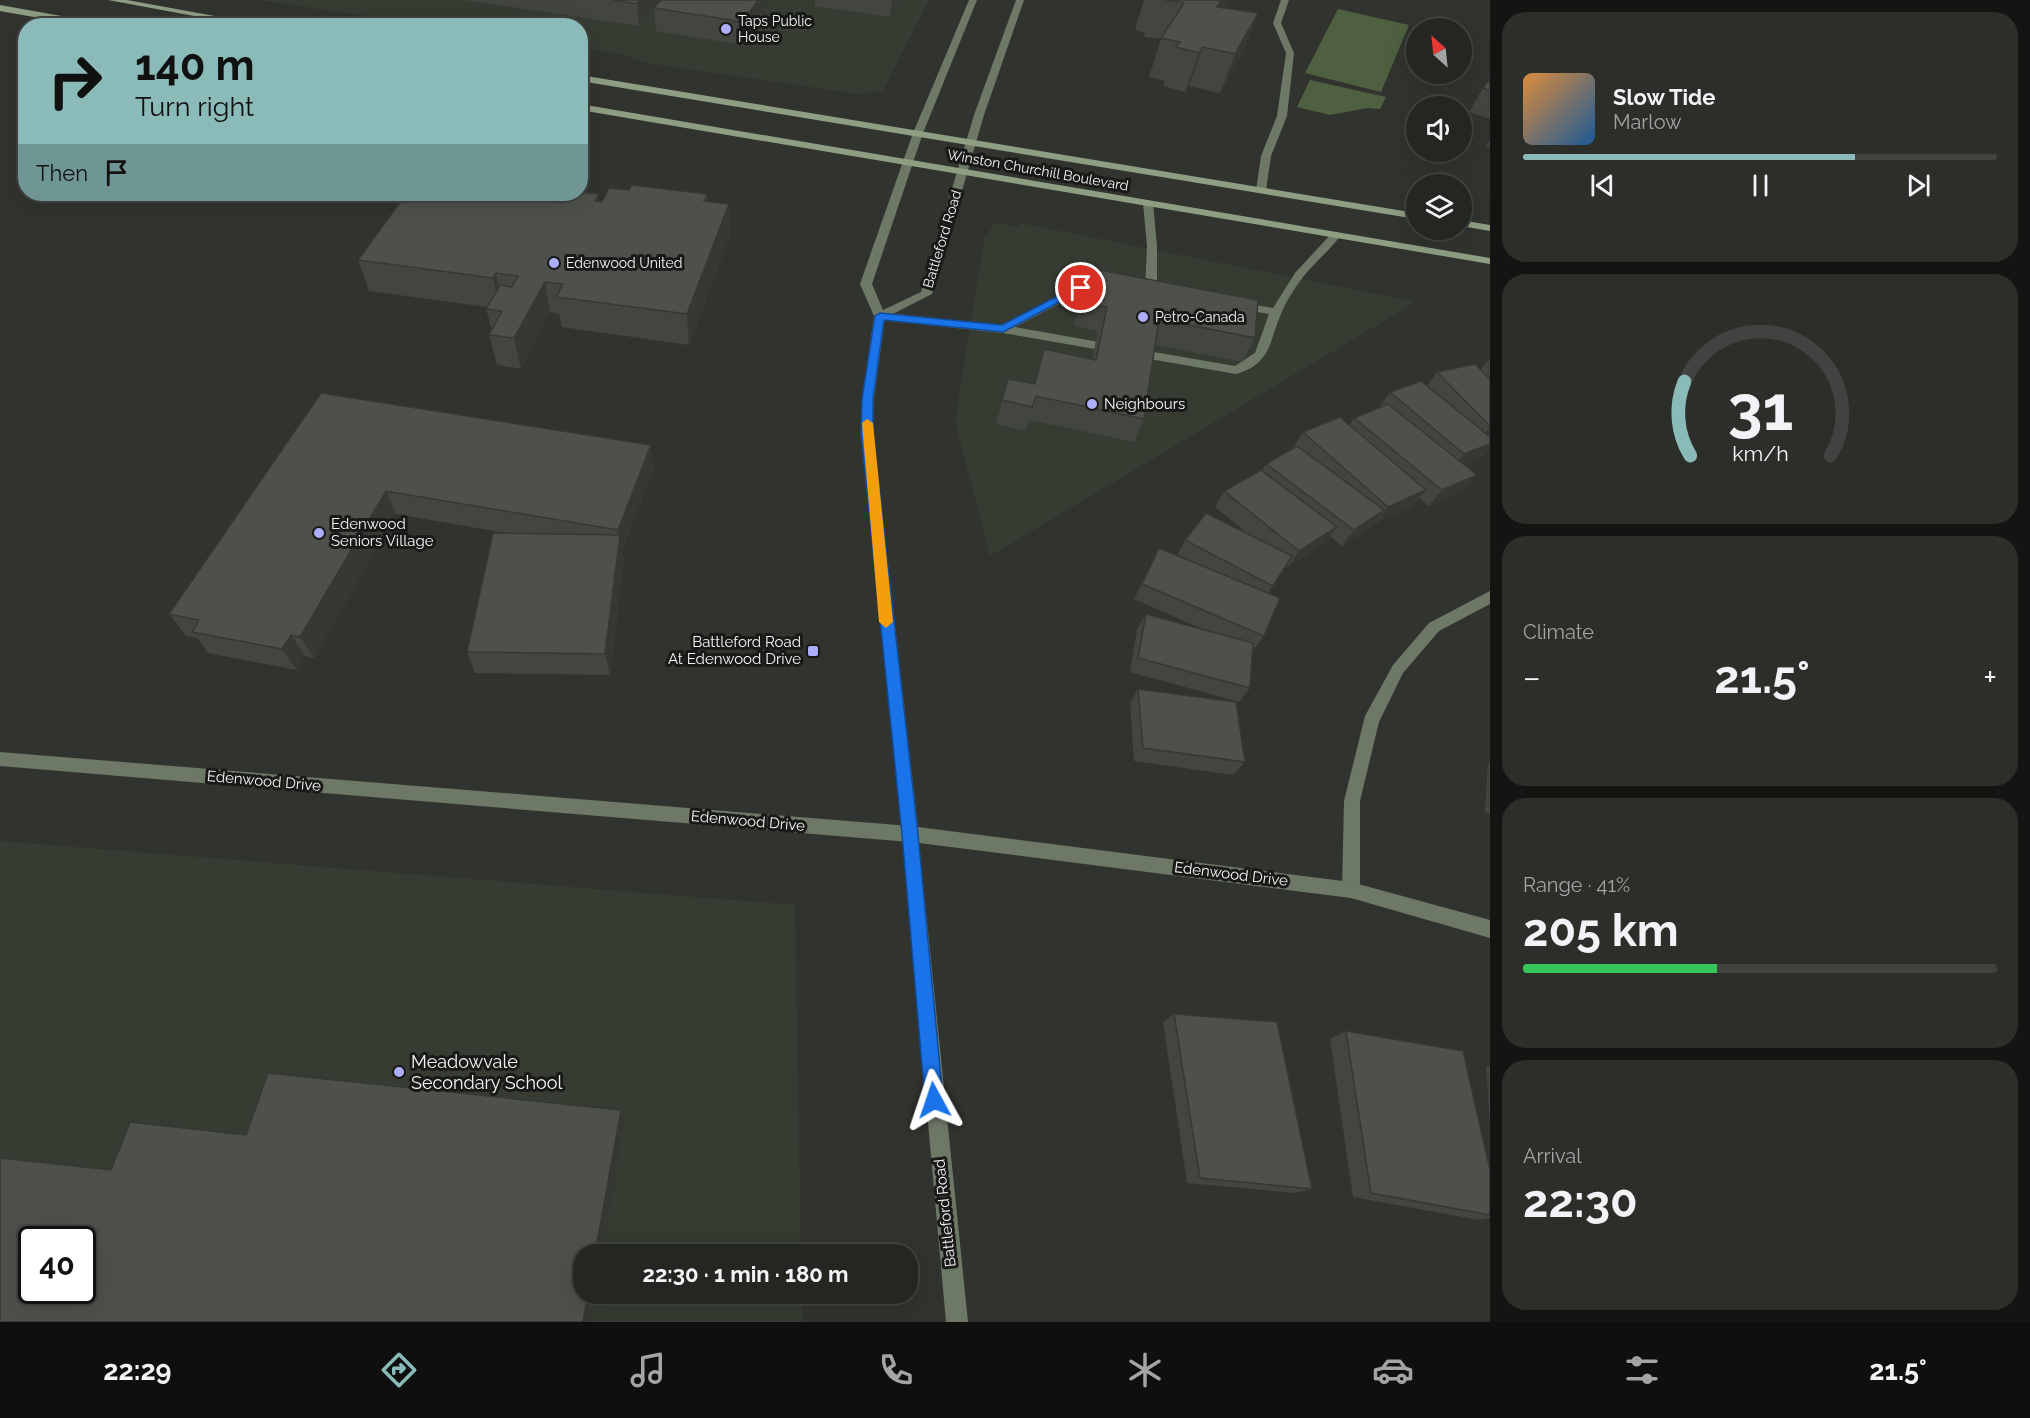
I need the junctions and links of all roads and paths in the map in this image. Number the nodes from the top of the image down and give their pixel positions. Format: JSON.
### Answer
{"nodes":[{"id":1,"x":112,"y":0,"type":"edge"},
{"id":2,"x":973,"y":0,"type":"edge"},
{"id":3,"x":1020,"y":0,"type":"edge"},
{"id":4,"x":1285,"y":0,"type":"edge"},
{"id":5,"x":0,"y":8,"type":"edge"},
{"id":6,"x":56,"y":18,"type":"edge"},
{"id":7,"x":219,"y":18,"type":"edge"},
{"id":8,"x":588,"y":79,"type":"edge"},
{"id":9,"x":588,"y":108,"type":"edge"},
{"id":10,"x":918,"y":133,"type":"junction"},
{"id":11,"x":971,"y":142,"type":"junction"},
{"id":12,"x":907,"y":163,"type":"junction"},
{"id":13,"x":962,"y":172,"type":"junction"},
{"id":14,"x":1261,"y":190,"type":"junction"},
{"id":15,"x":1148,"y":203,"type":"junction"},
{"id":16,"x":1406,"y":214,"type":"edge"},
{"id":17,"x":1472,"y":225,"type":"edge"},
{"id":18,"x":1490,"y":228,"type":"edge"},
{"id":19,"x":1336,"y":235,"type":"junction"},
{"id":20,"x":1490,"y":261,"type":"edge"},
{"id":21,"x":1114,"y":286,"type":"edge"},
{"id":22,"x":1152,"y":290,"type":"edge"},
{"id":23,"x":1229,"y":304,"type":"edge"},
{"id":24,"x":1276,"y":312,"type":"junction"},
{"id":25,"x":880,"y":316,"type":"junction"},
{"id":26,"x":1003,"y":329,"type":"junction"},
{"id":27,"x":1095,"y":345,"type":"dead end"},
{"id":28,"x":1148,"y":355,"type":"edge"},
{"id":29,"x":1490,"y":597,"type":"edge"},
{"id":30,"x":0,"y":759,"type":"edge"},
{"id":31,"x":910,"y":834,"type":"junction"},
{"id":32,"x":1351,"y":890,"type":"junction"},
{"id":33,"x":1490,"y":929,"type":"edge"},
{"id":34,"x":957,"y":1322,"type":"edge"}],
"edges":[{"from":1,"to":7,"type":"main road"},
{"from":2,"to":10,"type":"street"},
{"from":3,"to":11,"type":"street","name":"Battleford Road"},
{"from":4,"to":14,"type":"street"},
{"from":5,"to":6,"type":"main road"},
{"from":8,"to":10,"type":"main road","name":"Winston Churchill Boulevard"},
{"from":9,"to":12,"type":"main road","name":"Winston Churchill Boulevard"},
{"from":10,"to":11,"type":"main road","name":"Winston Churchill Boulevard"},
{"from":10,"to":12,"type":"street"},
{"from":11,"to":13,"type":"street","name":"Battleford Road"},
{"from":11,"to":14,"type":"main road","name":"Winston Churchill Boulevard"},
{"from":12,"to":13,"type":"main road","name":"Winston Churchill Boulevard"},
{"from":12,"to":25,"type":"street"},
{"from":13,"to":15,"type":"main road","name":"Winston Churchill Boulevard"},
{"from":13,"to":25,"type":"street","name":"Battleford Road"},
{"from":14,"to":16,"type":"main road","name":"Winston Churchill Boulevard"},
{"from":15,"to":19,"type":"main road","name":"Winston Churchill Boulevard"},
{"from":15,"to":22,"type":"street"},
{"from":17,"to":18,"type":"main road"},
{"from":19,"to":20,"type":"main road","name":"Winston Churchill Boulevard"},
{"from":19,"to":24,"type":"street"},
{"from":21,"to":26,"type":"street"},
{"from":23,"to":24,"type":"street"},
{"from":24,"to":28,"type":"street"},
{"from":25,"to":26,"type":"street"},
{"from":25,"to":31,"type":"street","name":"Battleford Road"},
{"from":26,"to":27,"type":"street"},
{"from":29,"to":32,"type":"street"},
{"from":30,"to":31,"type":"street","name":"Edenwood Drive"},
{"from":31,"to":32,"type":"street","name":"Edenwood Drive"},
{"from":31,"to":34,"type":"street","name":"Battleford Road"},
{"from":32,"to":33,"type":"street","name":"Edenwood Drive"}]}
